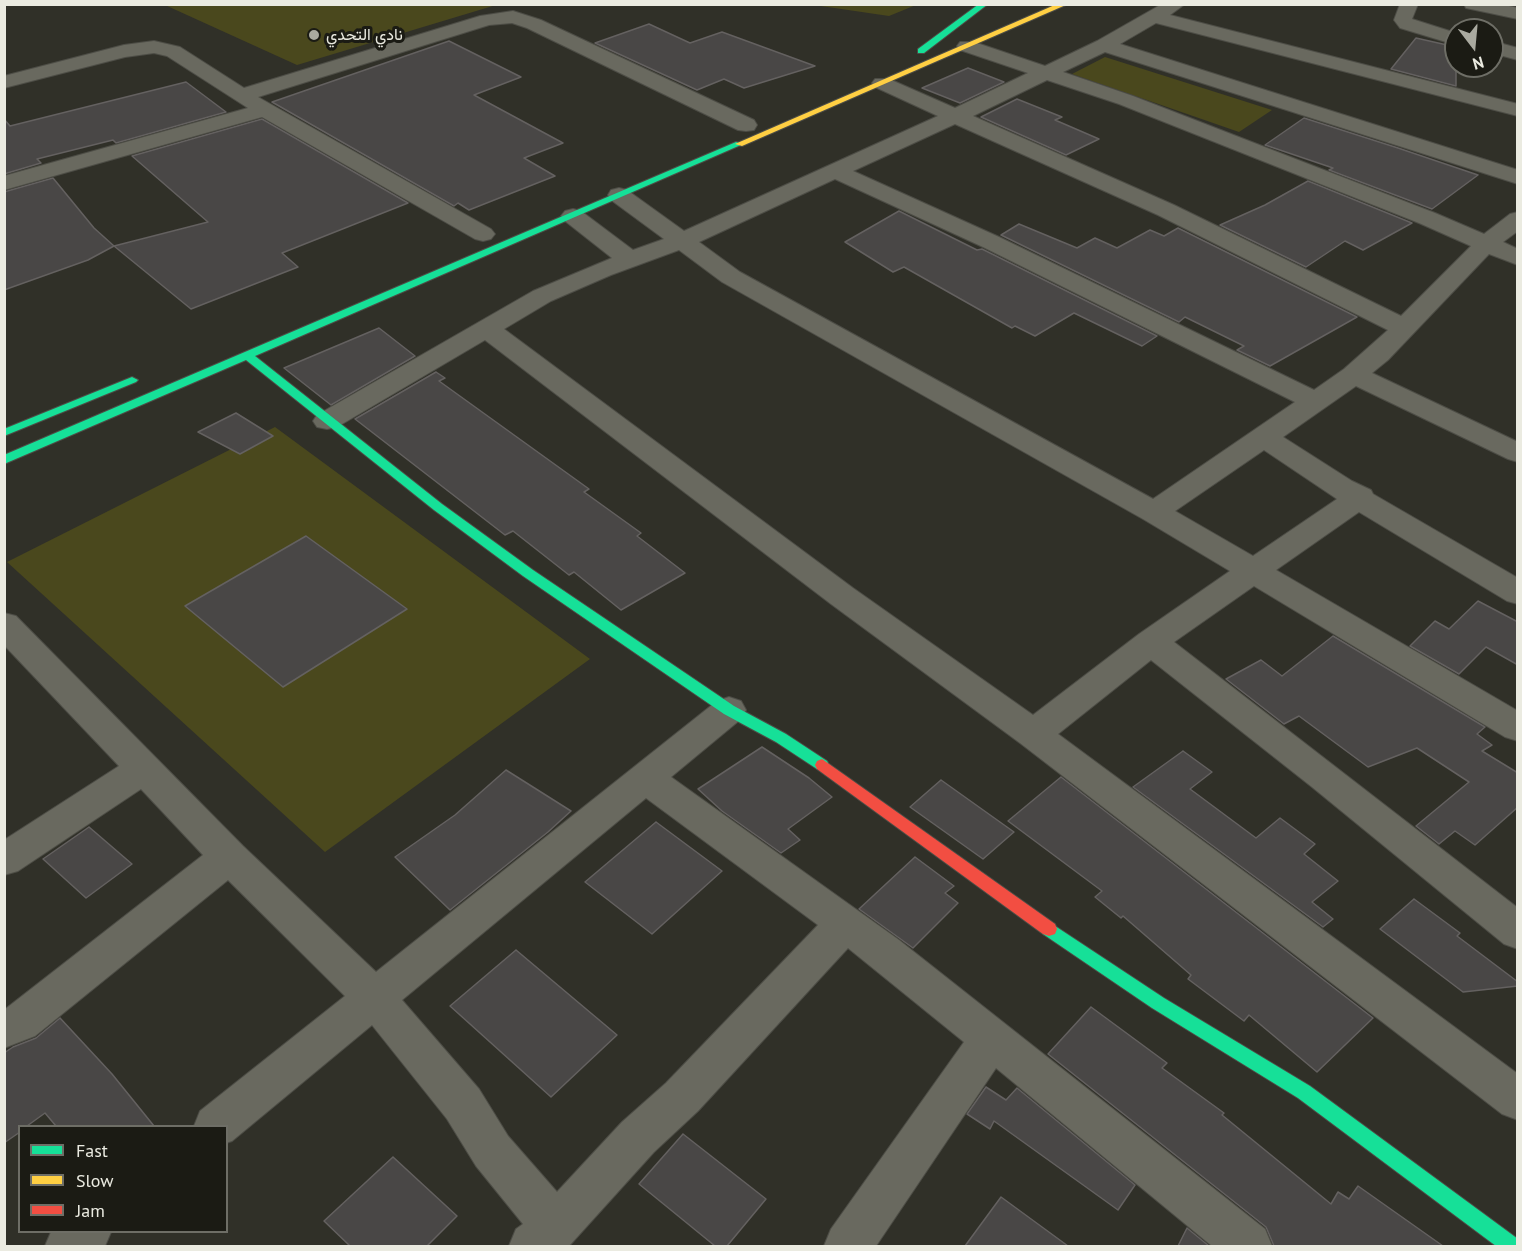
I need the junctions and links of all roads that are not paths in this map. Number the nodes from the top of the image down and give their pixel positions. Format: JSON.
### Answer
{"nodes":[{"id":1,"x":986,"y":4,"type":"edge"},
{"id":2,"x":1034,"y":4,"type":"edge"},
{"id":3,"x":1065,"y":4,"type":"edge"},
{"id":4,"x":1176,"y":4,"type":"edge"},
{"id":5,"x":1409,"y":4,"type":"edge"},
{"id":6,"x":1473,"y":4,"type":"edge"},
{"id":7,"x":1518,"y":14,"type":"edge"},
{"id":8,"x":1154,"y":17,"type":"junction"},
{"id":9,"x":982,"y":26,"type":"junction"},
{"id":10,"x":1444,"y":35,"type":"edge"},
{"id":11,"x":1104,"y":45,"type":"junction"},
{"id":12,"x":967,"y":46,"type":"junction"},
{"id":13,"x":917,"y":54,"type":"junction"},
{"id":14,"x":948,"y":54,"type":"junction"},
{"id":15,"x":1045,"y":74,"type":"junction"},
{"id":16,"x":4,"y":82,"type":"edge"},
{"id":17,"x":882,"y":83,"type":"junction"},
{"id":18,"x":242,"y":95,"type":"junction"},
{"id":19,"x":810,"y":98,"type":"dead end"},
{"id":20,"x":265,"y":110,"type":"junction"},
{"id":21,"x":1518,"y":110,"type":"edge"},
{"id":22,"x":956,"y":116,"type":"junction"},
{"id":23,"x":751,"y":123,"type":"joint"},
{"id":24,"x":724,"y":134,"type":"dead end"},
{"id":25,"x":835,"y":171,"type":"junction"},
{"id":26,"x":1518,"y":177,"type":"edge"},
{"id":27,"x":4,"y":183,"type":"edge"},
{"id":28,"x":619,"y":195,"type":"junction"},
{"id":29,"x":573,"y":216,"type":"junction"},
{"id":30,"x":1518,"y":219,"type":"edge"},
{"id":31,"x":488,"y":232,"type":"joint"},
{"id":32,"x":682,"y":241,"type":"junction"},
{"id":33,"x":461,"y":243,"type":"dead end"},
{"id":34,"x":1486,"y":244,"type":"junction"},
{"id":35,"x":1518,"y":258,"type":"edge"},
{"id":36,"x":630,"y":260,"type":"junction"},
{"id":37,"x":486,"y":328,"type":"junction"},
{"id":38,"x":1404,"y":328,"type":"junction"},
{"id":39,"x":247,"y":355,"type":"junction"},
{"id":40,"x":146,"y":374,"type":"dead end"},
{"id":41,"x":1354,"y":375,"type":"junction"},
{"id":42,"x":1316,"y":402,"type":"junction"},
{"id":43,"x":327,"y":421,"type":"junction"},
{"id":44,"x":4,"y":433,"type":"edge"},
{"id":45,"x":1263,"y":437,"type":"junction"},
{"id":46,"x":1518,"y":453,"type":"edge"},
{"id":47,"x":4,"y":460,"type":"edge"},
{"id":48,"x":1360,"y":497,"type":"junction"},
{"id":49,"x":1154,"y":512,"type":"junction"},
{"id":50,"x":1255,"y":570,"type":"junction"},
{"id":51,"x":1518,"y":593,"type":"edge"},
{"id":52,"x":9,"y":638,"type":"edge"},
{"id":53,"x":1151,"y":642,"type":"junction"},
{"id":54,"x":729,"y":710,"type":"junction"},
{"id":55,"x":1518,"y":728,"type":"edge"},
{"id":56,"x":1033,"y":734,"type":"junction"},
{"id":57,"x":145,"y":768,"type":"junction"},
{"id":58,"x":645,"y":778,"type":"junction"},
{"id":59,"x":230,"y":857,"type":"junction"},
{"id":60,"x":4,"y":860,"type":"edge"},
{"id":61,"x":1513,"y":919,"type":"edge"},
{"id":62,"x":845,"y":924,"type":"junction"},
{"id":63,"x":374,"y":997,"type":"junction"},
{"id":64,"x":4,"y":1029,"type":"edge"},
{"id":65,"x":992,"y":1038,"type":"junction"},
{"id":66,"x":1518,"y":1100,"type":"edge"},
{"id":67,"x":217,"y":1125,"type":"edge"},
{"id":68,"x":86,"y":1233,"type":"edge"},
{"id":69,"x":544,"y":1237,"type":"edge"},
{"id":70,"x":69,"y":1246,"type":"edge"},
{"id":71,"x":848,"y":1246,"type":"edge"},
{"id":72,"x":1248,"y":1246,"type":"edge"},
{"id":73,"x":1511,"y":1246,"type":"edge"}],
"edges":[{"from":1,"to":13,"type":"main road"},
{"from":2,"to":9,"type":"main road"},
{"from":3,"to":12,"type":"main road"},
{"from":4,"to":8,"type":"street"},
{"from":5,"to":10,"type":"street"},
{"from":6,"to":7,"type":"street"},
{"from":8,"to":11,"type":"street"},
{"from":8,"to":21,"type":"street"},
{"from":9,"to":13,"type":"main road"},
{"from":9,"to":14,"type":"main road"},
{"from":11,"to":15,"type":"street"},
{"from":11,"to":26,"type":"street"},
{"from":12,"to":14,"type":"main road"},
{"from":12,"to":15,"type":"street"},
{"from":13,"to":19,"type":"main road"},
{"from":14,"to":17,"type":"main road"},
{"from":15,"to":22,"type":"street"},
{"from":15,"to":34,"type":"street"},
{"from":16,"to":18,"type":"street"},
{"from":17,"to":22,"type":"street"},
{"from":17,"to":28,"type":"main road"},
{"from":18,"to":20,"type":"street"},
{"from":18,"to":23,"type":"street"},
{"from":20,"to":27,"type":"street"},
{"from":20,"to":31,"type":"street"},
{"from":22,"to":25,"type":"street"},
{"from":22,"to":38,"type":"street"},
{"from":23,"to":24,"type":"main road"},
{"from":25,"to":32,"type":"street"},
{"from":25,"to":42,"type":"street"},
{"from":28,"to":29,"type":"main road"},
{"from":28,"to":32,"type":"street"},
{"from":29,"to":36,"type":"street"},
{"from":29,"to":39,"type":"main road"},
{"from":30,"to":34,"type":"street"},
{"from":31,"to":33,"type":"main road"},
{"from":32,"to":36,"type":"street"},
{"from":32,"to":49,"type":"street"},
{"from":34,"to":35,"type":"street"},
{"from":34,"to":38,"type":"street"},
{"from":36,"to":37,"type":"street"},
{"from":37,"to":43,"type":"street"},
{"from":37,"to":56,"type":"street"},
{"from":38,"to":41,"type":"street"},
{"from":39,"to":43,"type":"main road"},
{"from":39,"to":47,"type":"main road"},
{"from":40,"to":44,"type":"main road"},
{"from":41,"to":42,"type":"street"},
{"from":41,"to":46,"type":"street"},
{"from":42,"to":45,"type":"street"},
{"from":43,"to":54,"type":"main road"},
{"from":45,"to":48,"type":"street"},
{"from":45,"to":49,"type":"street"},
{"from":48,"to":50,"type":"street"},
{"from":48,"to":51,"type":"street"},
{"from":49,"to":50,"type":"street"},
{"from":50,"to":53,"type":"street"},
{"from":50,"to":55,"type":"street"},
{"from":52,"to":57,"type":"street"},
{"from":53,"to":56,"type":"street"},
{"from":53,"to":61,"type":"street"},
{"from":54,"to":58,"type":"street"},
{"from":54,"to":73,"type":"main road"},
{"from":56,"to":66,"type":"street"},
{"from":57,"to":59,"type":"street"},
{"from":57,"to":60,"type":"street"},
{"from":58,"to":62,"type":"street"},
{"from":58,"to":63,"type":"street"},
{"from":59,"to":63,"type":"street"},
{"from":59,"to":64,"type":"street"},
{"from":62,"to":65,"type":"street"},
{"from":62,"to":69,"type":"street"},
{"from":63,"to":67,"type":"street"},
{"from":63,"to":69,"type":"street"},
{"from":65,"to":71,"type":"street"},
{"from":65,"to":72,"type":"street"},
{"from":68,"to":70,"type":"street"}]}
